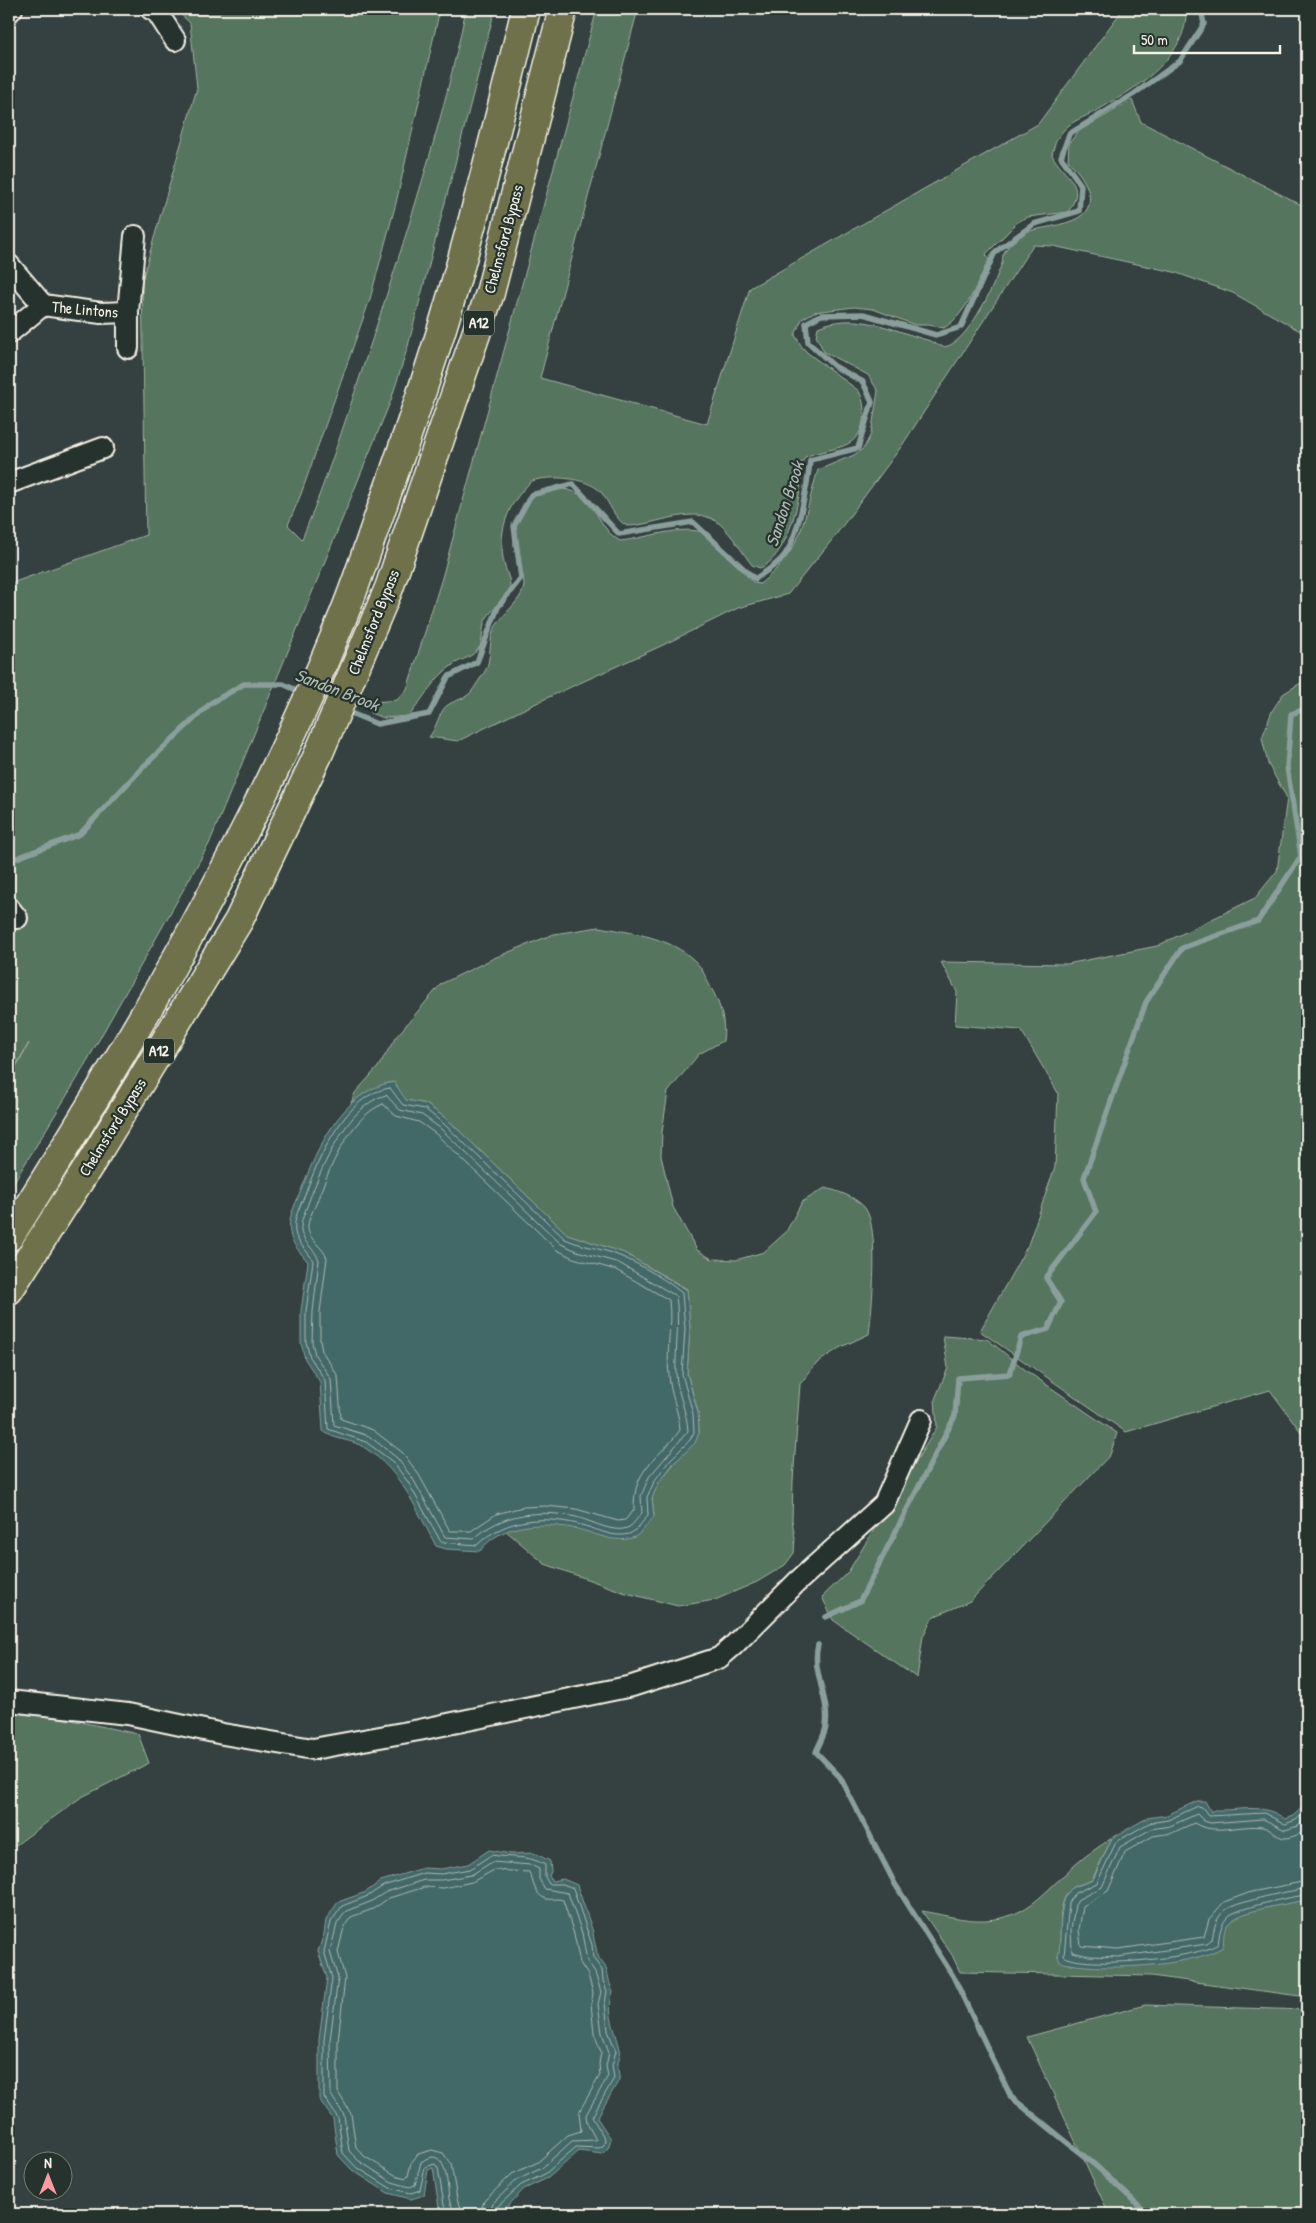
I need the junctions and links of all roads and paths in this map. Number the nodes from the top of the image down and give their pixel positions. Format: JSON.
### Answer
{"nodes":[{"id":1,"x":12,"y":9,"type":"edge"},
{"id":2,"x":151,"y":9,"type":"edge"},
{"id":3,"x":526,"y":9,"type":"edge"},
{"id":4,"x":564,"y":9,"type":"edge"},
{"id":5,"x":9,"y":12,"type":"edge"},
{"id":6,"x":175,"y":40,"type":"dead end"},
{"id":7,"x":135,"y":236,"type":"dead end"},
{"id":8,"x":9,"y":264,"type":"edge"},
{"id":9,"x":43,"y":305,"type":"junction"},
{"id":10,"x":128,"y":312,"type":"junction"},
{"id":11,"x":9,"y":333,"type":"edge"},
{"id":12,"x":128,"y":348,"type":"dead end"},
{"id":13,"x":103,"y":448,"type":"dead end"},
{"id":14,"x":9,"y":483,"type":"edge"},
{"id":15,"x":9,"y":1236,"type":"edge"},
{"id":16,"x":9,"y":1290,"type":"edge"},
{"id":17,"x":921,"y":1420,"type":"dead end"},
{"id":18,"x":9,"y":1700,"type":"edge"}],
"edges":[{"from":1,"to":5,"type":"street"},
{"from":2,"to":6,"type":"street"},
{"from":3,"to":15,"type":"highway","name":"Chelmsford Bypass","number":"A12"},
{"from":4,"to":16,"type":"highway","name":"Chelmsford Bypass","number":"A12"},
{"from":7,"to":10,"type":"street","name":"The Lintons"},
{"from":8,"to":9,"type":"street","name":"The Lintons"},
{"from":9,"to":10,"type":"street","name":"The Lintons"},
{"from":9,"to":11,"type":"street","name":"The Lintons"},
{"from":10,"to":12,"type":"street","name":"The Lintons"},
{"from":13,"to":14,"type":"street"},
{"from":17,"to":18,"type":"street"}]}
